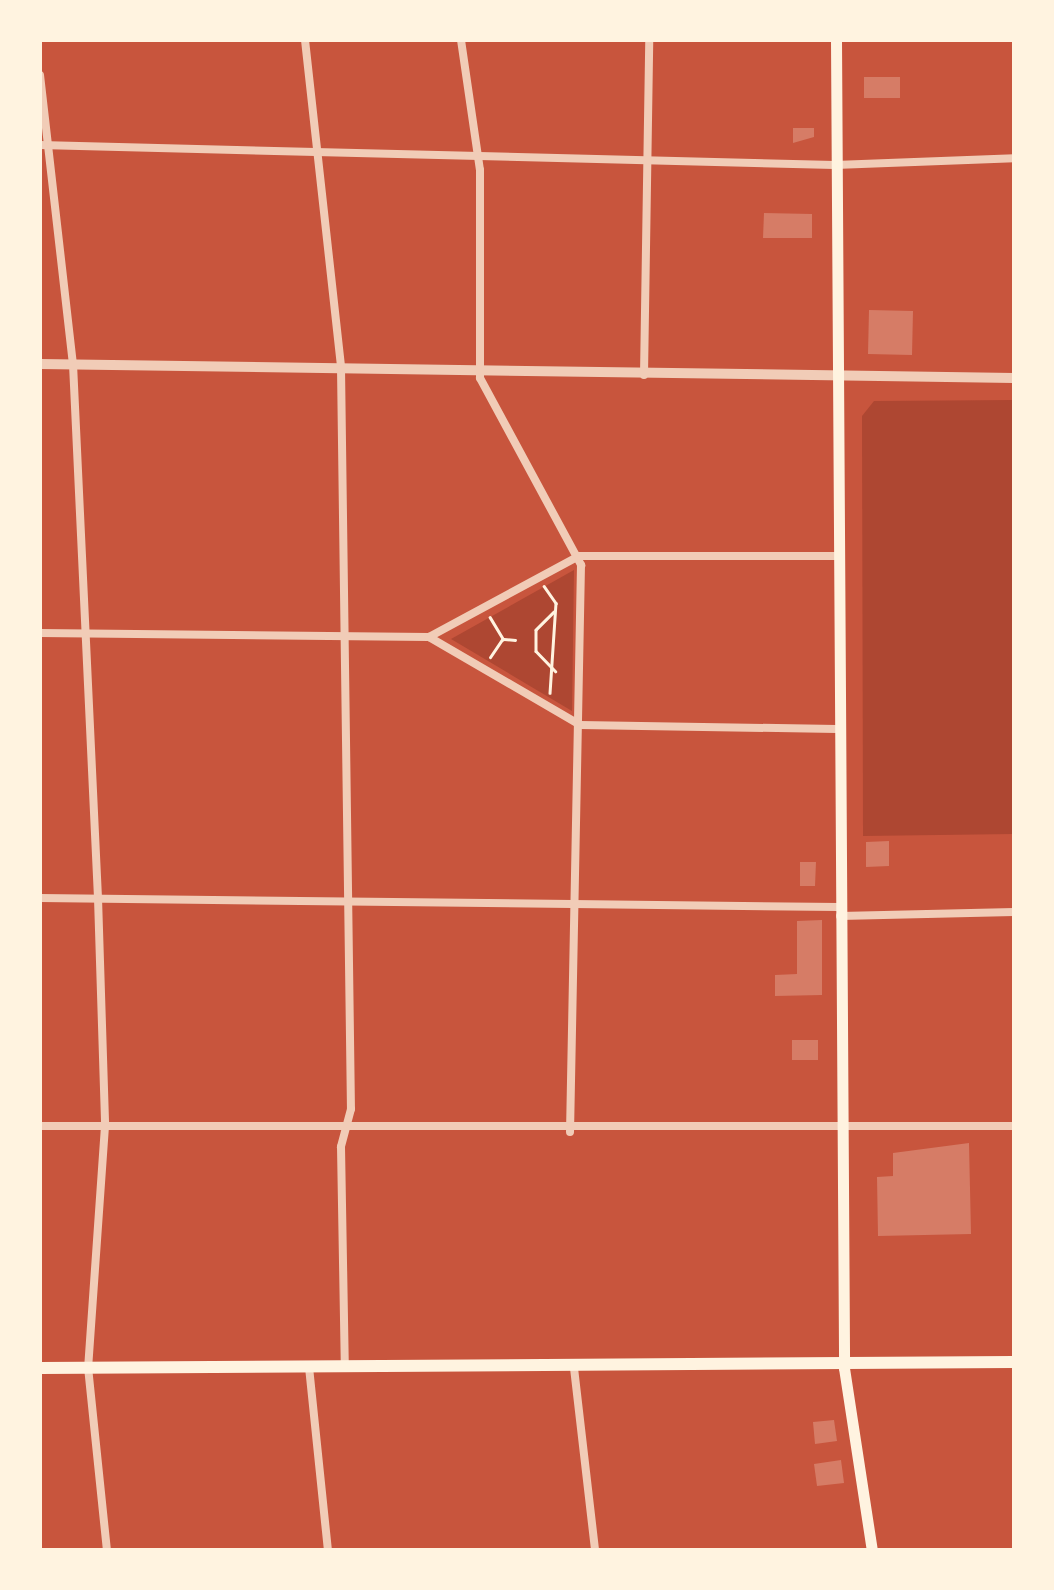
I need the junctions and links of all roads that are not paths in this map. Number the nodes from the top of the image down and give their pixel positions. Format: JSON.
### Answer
{"nodes":[{"id":1,"x":305,"y":40,"type":"edge"},
{"id":2,"x":461,"y":40,"type":"edge"},
{"id":3,"x":649,"y":40,"type":"edge"},
{"id":4,"x":836,"y":40,"type":"edge"},
{"id":5,"x":40,"y":74,"type":"edge"},
{"id":6,"x":44,"y":145,"type":"edge"},
{"id":7,"x":317,"y":152,"type":"junction"},
{"id":8,"x":479,"y":156,"type":"junction"},
{"id":9,"x":1014,"y":158,"type":"edge"},
{"id":10,"x":648,"y":159,"type":"junction"},
{"id":11,"x":834,"y":165,"type":"junction"},
{"id":12,"x":40,"y":364,"type":"edge"},
{"id":13,"x":73,"y":364,"type":"junction"},
{"id":14,"x":341,"y":368,"type":"junction"},
{"id":15,"x":480,"y":372,"type":"junction"},
{"id":16,"x":644,"y":376,"type":"junction"},
{"id":17,"x":1014,"y":378,"type":"edge"},
{"id":18,"x":836,"y":382,"type":"junction"},
{"id":19,"x":579,"y":556,"type":"junction"},
{"id":20,"x":836,"y":556,"type":"junction"},
{"id":21,"x":40,"y":633,"type":"edge"},
{"id":22,"x":85,"y":634,"type":"junction"},
{"id":23,"x":346,"y":637,"type":"junction"},
{"id":24,"x":430,"y":637,"type":"junction"},
{"id":25,"x":580,"y":726,"type":"junction"},
{"id":26,"x":837,"y":729,"type":"junction"},
{"id":27,"x":40,"y":898,"type":"edge"},
{"id":28,"x":98,"y":898,"type":"junction"},
{"id":29,"x":349,"y":901,"type":"junction"},
{"id":30,"x":575,"y":903,"type":"junction"},
{"id":31,"x":839,"y":912,"type":"junction"},
{"id":32,"x":1014,"y":912,"type":"edge"},
{"id":33,"x":40,"y":1126,"type":"edge"},
{"id":34,"x":106,"y":1126,"type":"junction"},
{"id":35,"x":1014,"y":1126,"type":"edge"},
{"id":36,"x":345,"y":1130,"type":"junction"},
{"id":37,"x":570,"y":1132,"type":"junction"},
{"id":38,"x":840,"y":1132,"type":"junction"},
{"id":39,"x":1014,"y":1362,"type":"edge"},
{"id":40,"x":88,"y":1367,"type":"junction"},
{"id":41,"x":310,"y":1367,"type":"junction"},
{"id":42,"x":344,"y":1367,"type":"junction"},
{"id":43,"x":40,"y":1368,"type":"edge"},
{"id":44,"x":574,"y":1368,"type":"junction"},
{"id":45,"x":844,"y":1368,"type":"junction"},
{"id":46,"x":108,"y":1550,"type":"edge"},
{"id":47,"x":328,"y":1550,"type":"edge"},
{"id":48,"x":595,"y":1550,"type":"edge"},
{"id":49,"x":872,"y":1550,"type":"edge"}],
"edges":[{"from":1,"to":7,"type":"street"},
{"from":2,"to":8,"type":"street"},
{"from":3,"to":10,"type":"street"},
{"from":4,"to":11,"type":"main road"},
{"from":5,"to":6,"type":"street"},
{"from":6,"to":7,"type":"street"},
{"from":6,"to":13,"type":"street"},
{"from":7,"to":8,"type":"street"},
{"from":7,"to":14,"type":"street"},
{"from":8,"to":10,"type":"street"},
{"from":8,"to":15,"type":"street"},
{"from":9,"to":11,"type":"street"},
{"from":10,"to":11,"type":"street"},
{"from":10,"to":16,"type":"street"},
{"from":11,"to":18,"type":"main road"},
{"from":12,"to":13,"type":"street"},
{"from":13,"to":14,"type":"street"},
{"from":13,"to":22,"type":"street"},
{"from":14,"to":15,"type":"street"},
{"from":14,"to":23,"type":"street"},
{"from":15,"to":16,"type":"street"},
{"from":15,"to":19,"type":"street"},
{"from":16,"to":18,"type":"street"},
{"from":17,"to":18,"type":"street"},
{"from":18,"to":20,"type":"main road"},
{"from":19,"to":20,"type":"street"},
{"from":19,"to":24,"type":"street"},
{"from":19,"to":25,"type":"street"},
{"from":20,"to":26,"type":"main road"},
{"from":21,"to":22,"type":"street"},
{"from":22,"to":23,"type":"street"},
{"from":22,"to":28,"type":"street"},
{"from":23,"to":24,"type":"street"},
{"from":23,"to":29,"type":"street"},
{"from":24,"to":25,"type":"street"},
{"from":25,"to":26,"type":"street"},
{"from":25,"to":30,"type":"street"},
{"from":26,"to":31,"type":"main road"},
{"from":27,"to":28,"type":"street"},
{"from":28,"to":29,"type":"street"},
{"from":28,"to":34,"type":"street"},
{"from":29,"to":30,"type":"street"},
{"from":29,"to":36,"type":"street"},
{"from":30,"to":31,"type":"street"},
{"from":30,"to":37,"type":"street"},
{"from":31,"to":32,"type":"street"},
{"from":31,"to":38,"type":"main road"},
{"from":33,"to":34,"type":"street"},
{"from":34,"to":36,"type":"street"},
{"from":34,"to":40,"type":"street"},
{"from":35,"to":38,"type":"street"},
{"from":36,"to":37,"type":"street"},
{"from":36,"to":42,"type":"street"},
{"from":37,"to":38,"type":"street"},
{"from":38,"to":45,"type":"main road"},
{"from":39,"to":45,"type":"main road"},
{"from":40,"to":41,"type":"main road"},
{"from":40,"to":43,"type":"main road"},
{"from":40,"to":46,"type":"street"},
{"from":41,"to":42,"type":"main road"},
{"from":41,"to":47,"type":"street"},
{"from":42,"to":44,"type":"main road"},
{"from":44,"to":45,"type":"main road"},
{"from":44,"to":48,"type":"street"},
{"from":45,"to":49,"type":"main road"}]}
